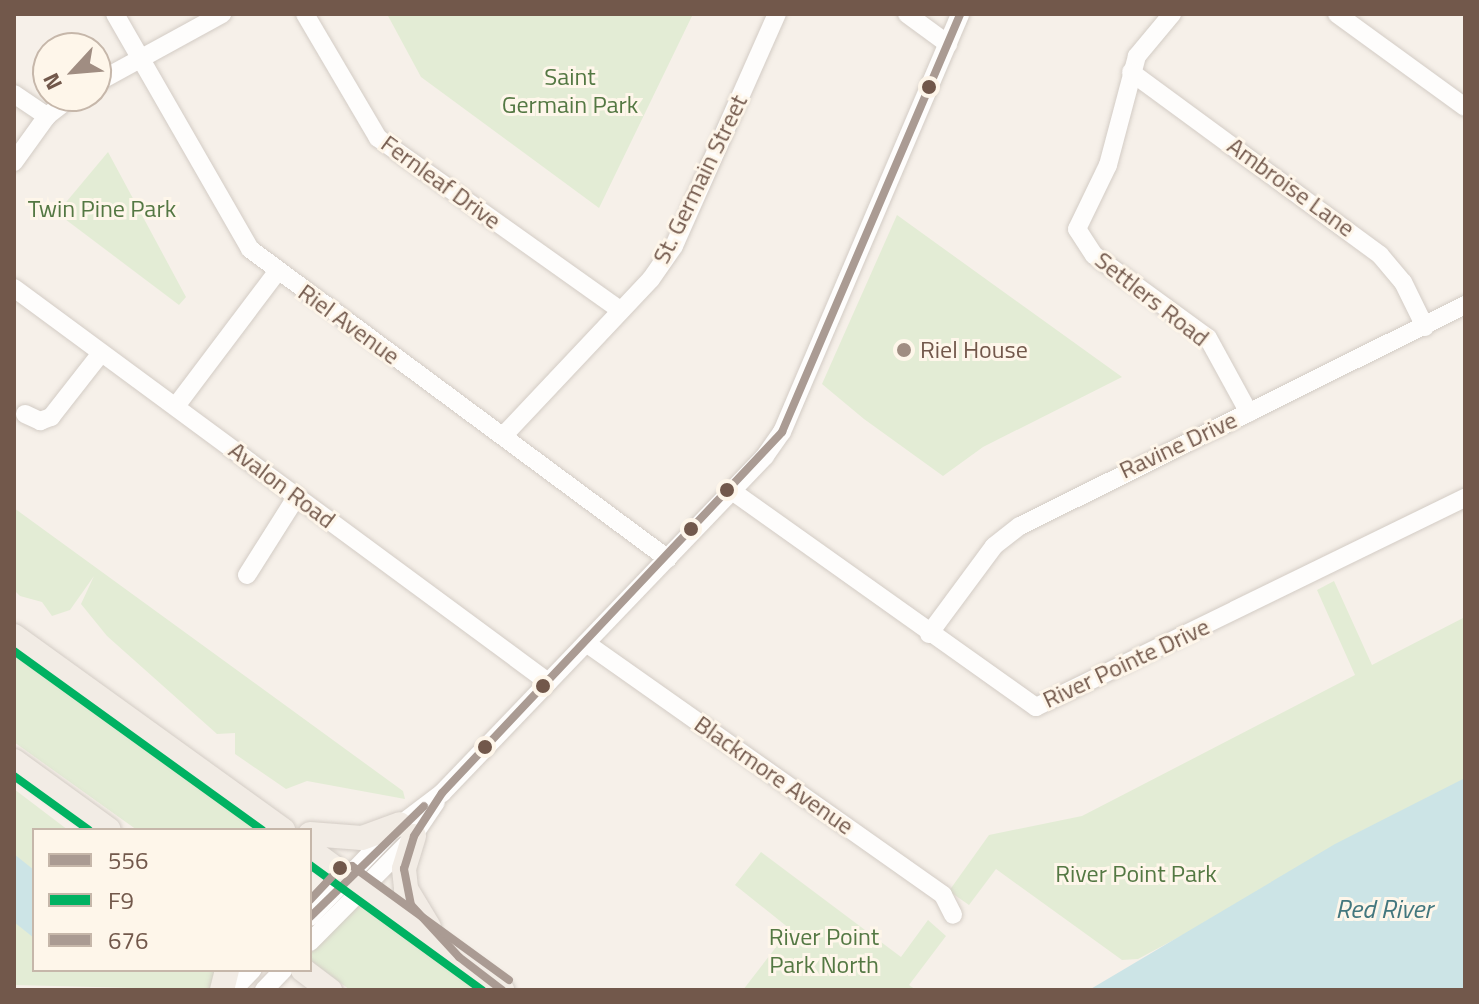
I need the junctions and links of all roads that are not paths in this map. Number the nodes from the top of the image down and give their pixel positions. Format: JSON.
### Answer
{"nodes":[{"id":1,"x":115,"y":14,"type":"edge"},
{"id":2,"x":222,"y":14,"type":"edge"},
{"id":3,"x":305,"y":14,"type":"edge"},
{"id":4,"x":777,"y":14,"type":"edge"},
{"id":5,"x":907,"y":14,"type":"edge"},
{"id":6,"x":960,"y":14,"type":"edge"},
{"id":7,"x":1172,"y":14,"type":"edge"},
{"id":8,"x":1337,"y":14,"type":"edge"},
{"id":9,"x":948,"y":44,"type":"junction"},
{"id":10,"x":140,"y":59,"type":"junction"},
{"id":11,"x":1131,"y":72,"type":"junction"},
{"id":12,"x":112,"y":74,"type":"edge"},
{"id":13,"x":14,"y":94,"type":"edge"},
{"id":14,"x":1465,"y":107,"type":"edge"},
{"id":15,"x":52,"y":112,"type":"edge"},
{"id":16,"x":47,"y":116,"type":"junction"},
{"id":17,"x":14,"y":162,"type":"edge"},
{"id":18,"x":277,"y":272,"type":"junction"},
{"id":19,"x":14,"y":288,"type":"edge"},
{"id":20,"x":1465,"y":305,"type":"edge"},
{"id":21,"x":620,"y":310,"type":"junction"},
{"id":22,"x":1425,"y":327,"type":"junction"},
{"id":23,"x":101,"y":353,"type":"junction"},
{"id":24,"x":176,"y":406,"type":"junction"},
{"id":25,"x":1249,"y":413,"type":"junction"},
{"id":26,"x":25,"y":414,"type":"dead end"},
{"id":27,"x":504,"y":435,"type":"junction"},
{"id":28,"x":732,"y":491,"type":"junction"},
{"id":29,"x":297,"y":496,"type":"junction"},
{"id":30,"x":1465,"y":498,"type":"edge"},
{"id":31,"x":668,"y":559,"type":"junction"},
{"id":32,"x":247,"y":575,"type":"dead end"},
{"id":33,"x":929,"y":634,"type":"junction"},
{"id":34,"x":14,"y":636,"type":"edge"},
{"id":35,"x":586,"y":643,"type":"junction"},
{"id":36,"x":548,"y":682,"type":"junction"},
{"id":37,"x":14,"y":761,"type":"edge"},
{"id":38,"x":259,"y":813,"type":"junction"},
{"id":39,"x":106,"y":828,"type":"edge"},
{"id":40,"x":280,"y":828,"type":"edge"},
{"id":41,"x":295,"y":828,"type":"edge"},
{"id":42,"x":407,"y":830,"type":"junction"},
{"id":43,"x":312,"y":834,"type":"edge"},
{"id":44,"x":312,"y":851,"type":"edge"},
{"id":45,"x":355,"y":883,"type":"junction"},
{"id":46,"x":312,"y":915,"type":"edge"},
{"id":47,"x":953,"y":915,"type":"dead end"},
{"id":48,"x":312,"y":939,"type":"edge"},
{"id":49,"x":459,"y":957,"type":"junction"},
{"id":50,"x":250,"y":972,"type":"edge"},
{"id":51,"x":281,"y":972,"type":"edge"},
{"id":52,"x":306,"y":972,"type":"edge"},
{"id":53,"x":233,"y":990,"type":"edge"},
{"id":54,"x":264,"y":990,"type":"edge"},
{"id":55,"x":330,"y":990,"type":"edge"},
{"id":56,"x":502,"y":990,"type":"edge"}],
"edges":[{"from":1,"to":10,"type":"street","name":"Riel Avenue"},
{"from":2,"to":10,"type":"street"},
{"from":3,"to":21,"type":"street","name":"Fernleaf Drive"},
{"from":4,"to":21,"type":"street","name":"St. Germain Street"},
{"from":5,"to":9,"type":"street"},
{"from":6,"to":9,"type":"street"},
{"from":7,"to":11,"type":"street","name":"Settlers Road"},
{"from":8,"to":14,"type":"street"},
{"from":9,"to":28,"type":"street"},
{"from":10,"to":12,"type":"street"},
{"from":10,"to":18,"type":"street","name":"Riel Avenue"},
{"from":11,"to":22,"type":"street","name":"Ambroise Lane"},
{"from":11,"to":25,"type":"street","name":"Settlers Road"},
{"from":13,"to":16,"type":"street"},
{"from":15,"to":16,"type":"street"},
{"from":16,"to":17,"type":"street"},
{"from":18,"to":24,"type":"street"},
{"from":18,"to":27,"type":"street","name":"Riel Avenue"},
{"from":19,"to":23,"type":"street","name":"Avalon Road"},
{"from":20,"to":22,"type":"street","name":"Ravine Drive"},
{"from":21,"to":27,"type":"street","name":"St. Germain Street"},
{"from":22,"to":25,"type":"street","name":"Ravine Drive"},
{"from":23,"to":24,"type":"street","name":"Avalon Road"},
{"from":23,"to":26,"type":"street"},
{"from":24,"to":29,"type":"street","name":"Avalon Road"},
{"from":25,"to":33,"type":"street","name":"Ravine Drive"},
{"from":27,"to":31,"type":"street","name":"Riel Avenue"},
{"from":28,"to":31,"type":"street"},
{"from":28,"to":33,"type":"street","name":"River Pointe Drive"},
{"from":29,"to":32,"type":"street"},
{"from":29,"to":36,"type":"street","name":"Avalon Road"},
{"from":30,"to":33,"type":"street","name":"River Pointe Drive"},
{"from":31,"to":35,"type":"street"},
{"from":34,"to":38,"type":"main road"},
{"from":35,"to":36,"type":"street"},
{"from":35,"to":47,"type":"street","name":"Blackmore Avenue"},
{"from":36,"to":42,"type":"street"},
{"from":37,"to":39,"type":"main road"},
{"from":38,"to":40,"type":"main road"},
{"from":38,"to":41,"type":"main road"},
{"from":42,"to":43,"type":"main road"},
{"from":42,"to":45,"type":"street"},
{"from":42,"to":49,"type":"main road"},
{"from":44,"to":45,"type":"main road"},
{"from":45,"to":46,"type":"street"},
{"from":45,"to":48,"type":"street"},
{"from":45,"to":49,"type":"main road"},
{"from":49,"to":56,"type":"main road"},
{"from":50,"to":53,"type":"street"},
{"from":51,"to":54,"type":"street"},
{"from":52,"to":55,"type":"main road"}]}
